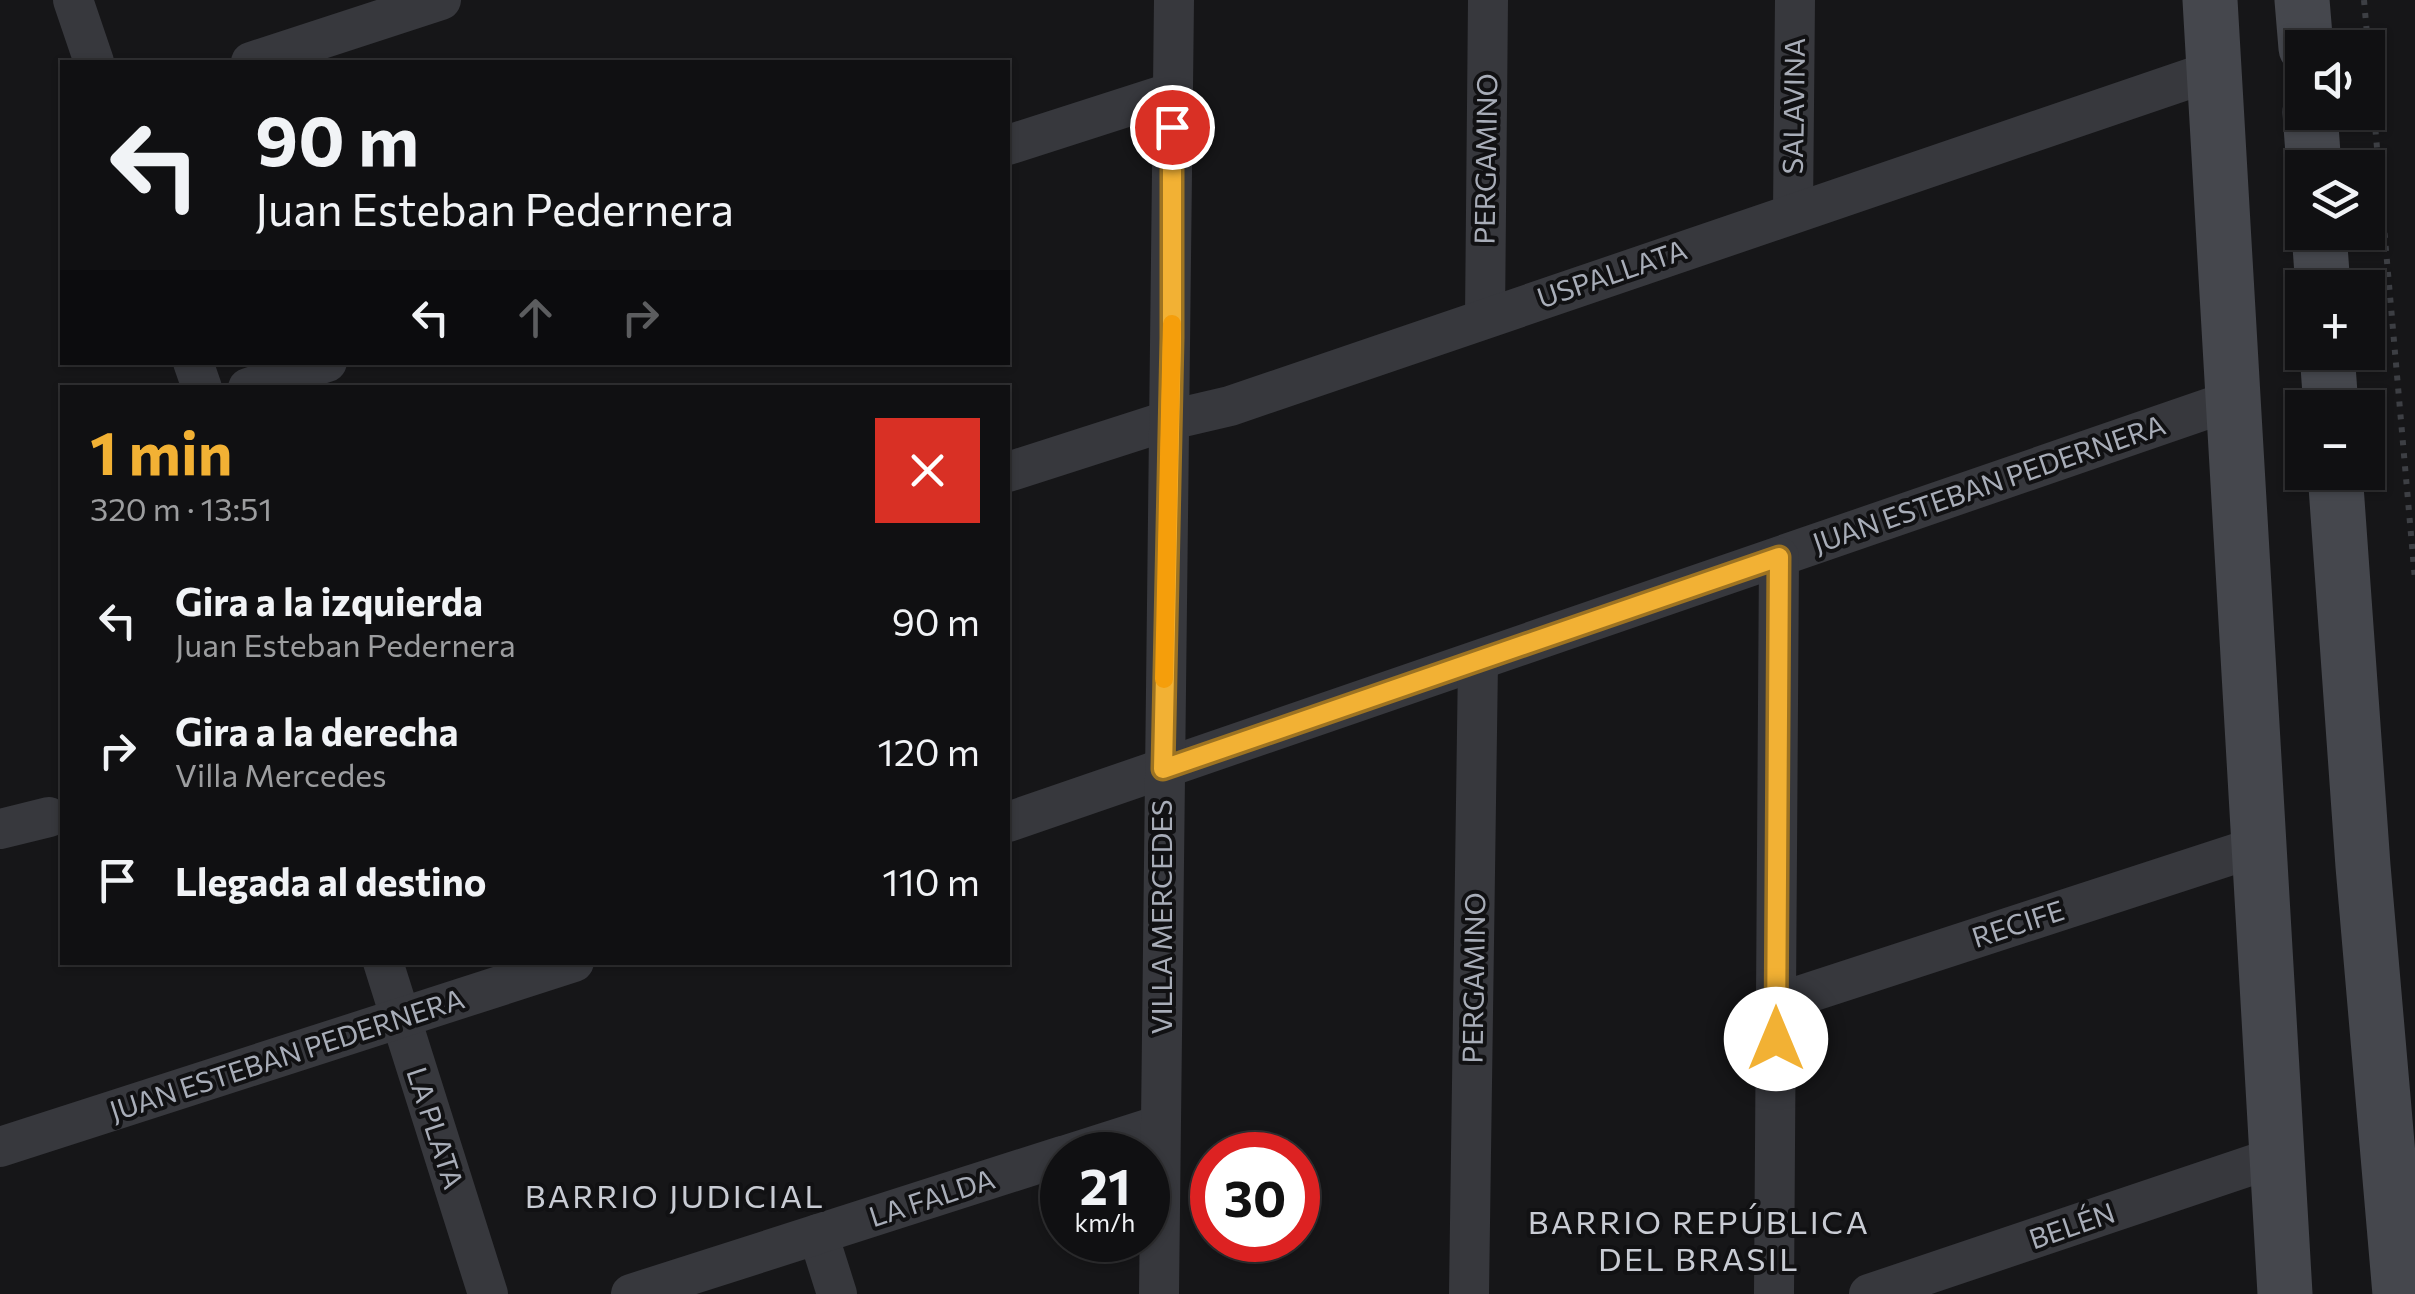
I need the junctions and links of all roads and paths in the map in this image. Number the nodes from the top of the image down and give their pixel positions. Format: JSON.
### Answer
{"nodes":[{"id":1,"x":73,"y":0,"type":"edge"},
{"id":2,"x":441,"y":0,"type":"edge"},
{"id":3,"x":1174,"y":0,"type":"edge"},
{"id":4,"x":1488,"y":0,"type":"edge"},
{"id":5,"x":1795,"y":0,"type":"edge"},
{"id":6,"x":2210,"y":0,"type":"edge"},
{"id":7,"x":2302,"y":0,"type":"edge"},
{"id":8,"x":2364,"y":0,"type":"edge"},
{"id":9,"x":2304,"y":30,"type":"edge"},
{"id":10,"x":93,"y":60,"type":"edge"},
{"id":11,"x":257,"y":60,"type":"edge"},
{"id":12,"x":2215,"y":70,"type":"junction"},
{"id":13,"x":1173,"y":92,"type":"junction"},
{"id":14,"x":1010,"y":144,"type":"edge"},
{"id":15,"x":1793,"y":212,"type":"junction"},
{"id":16,"x":1484,"y":318,"type":"junction"},
{"id":17,"x":318,"y":365,"type":"edge"},
{"id":18,"x":257,"y":385,"type":"edge"},
{"id":19,"x":2233,"y":400,"type":"junction"},
{"id":20,"x":1170,"y":420,"type":"junction"},
{"id":21,"x":1010,"y":471,"type":"edge"},
{"id":22,"x":2337,"y":490,"type":"edge"},
{"id":23,"x":1779,"y":557,"type":"junction"},
{"id":24,"x":2415,"y":580,"type":"edge"},
{"id":25,"x":1478,"y":662,"type":"junction"},
{"id":26,"x":1163,"y":769,"type":"junction"},
{"id":27,"x":50,"y":816,"type":"dead end"},
{"id":28,"x":1010,"y":821,"type":"edge"},
{"id":29,"x":0,"y":829,"type":"edge"},
{"id":30,"x":2260,"y":846,"type":"junction"},
{"id":31,"x":384,"y":965,"type":"edge"},
{"id":32,"x":565,"y":965,"type":"edge"},
{"id":33,"x":1776,"y":1002,"type":"junction"},
{"id":34,"x":400,"y":1019,"type":"junction"},
{"id":35,"x":1160,"y":1125,"type":"junction"},
{"id":36,"x":1138,"y":1132,"type":"edge"},
{"id":37,"x":0,"y":1146,"type":"edge"},
{"id":38,"x":2276,"y":1157,"type":"junction"},
{"id":39,"x":1040,"y":1164,"type":"edge"},
{"id":40,"x":818,"y":1234,"type":"junction"},
{"id":41,"x":488,"y":1294,"type":"edge"},
{"id":42,"x":631,"y":1294,"type":"edge"},
{"id":43,"x":837,"y":1294,"type":"edge"},
{"id":44,"x":1159,"y":1294,"type":"edge"},
{"id":45,"x":1470,"y":1294,"type":"edge"},
{"id":46,"x":1774,"y":1294,"type":"edge"},
{"id":47,"x":1869,"y":1294,"type":"edge"},
{"id":48,"x":2285,"y":1294,"type":"edge"},
{"id":49,"x":2400,"y":1294,"type":"edge"}],
"edges":[{"from":1,"to":10,"type":"street"},
{"from":2,"to":11,"type":"street"},
{"from":3,"to":13,"type":"street","name":"VILLA MERCEDES"},
{"from":4,"to":16,"type":"street","name":"PERGAMINO"},
{"from":5,"to":15,"type":"street","name":"SALAVINA"},
{"from":6,"to":12,"type":"main road"},
{"from":7,"to":9,"type":"main road"},
{"from":8,"to":24,"type":"path"},
{"from":12,"to":15,"type":"street","name":"USPALLATA"},
{"from":12,"to":19,"type":"main road"},
{"from":13,"to":14,"type":"street"},
{"from":13,"to":20,"type":"street","name":"VILLA MERCEDES"},
{"from":15,"to":16,"type":"street","name":"USPALLATA"},
{"from":16,"to":20,"type":"street","name":"USPALLATA"},
{"from":17,"to":18,"type":"street"},
{"from":19,"to":23,"type":"street","name":"JUAN ESTEBAN PEDERNERA"},
{"from":19,"to":30,"type":"main road"},
{"from":20,"to":21,"type":"street","name":"USPALLATA"},
{"from":20,"to":26,"type":"street","name":"VILLA MERCEDES"},
{"from":22,"to":49,"type":"main road"},
{"from":23,"to":25,"type":"street","name":"JUAN ESTEBAN PEDERNERA"},
{"from":23,"to":33,"type":"street"},
{"from":25,"to":26,"type":"street","name":"JUAN ESTEBAN PEDERNERA"},
{"from":25,"to":45,"type":"street","name":"PERGAMINO"},
{"from":26,"to":28,"type":"street","name":"JUAN ESTEBAN PEDERNERA"},
{"from":26,"to":35,"type":"street","name":"VILLA MERCEDES"},
{"from":27,"to":29,"type":"street"},
{"from":30,"to":33,"type":"street","name":"RECIFE"},
{"from":30,"to":38,"type":"main road"},
{"from":31,"to":34,"type":"street","name":"LA PLATA"},
{"from":32,"to":34,"type":"street","name":"JUAN ESTEBAN PEDERNERA"},
{"from":33,"to":46,"type":"street"},
{"from":34,"to":37,"type":"street","name":"JUAN ESTEBAN PEDERNERA"},
{"from":34,"to":41,"type":"street","name":"LA PLATA"},
{"from":35,"to":36,"type":"street","name":"LA FALDA"},
{"from":35,"to":44,"type":"street","name":"VILLA MERCEDES"},
{"from":38,"to":47,"type":"street","name":"BELÉN"},
{"from":38,"to":48,"type":"main road"},
{"from":39,"to":40,"type":"street","name":"LA FALDA"},
{"from":40,"to":42,"type":"street","name":"LA FALDA"},
{"from":40,"to":43,"type":"street"}]}
